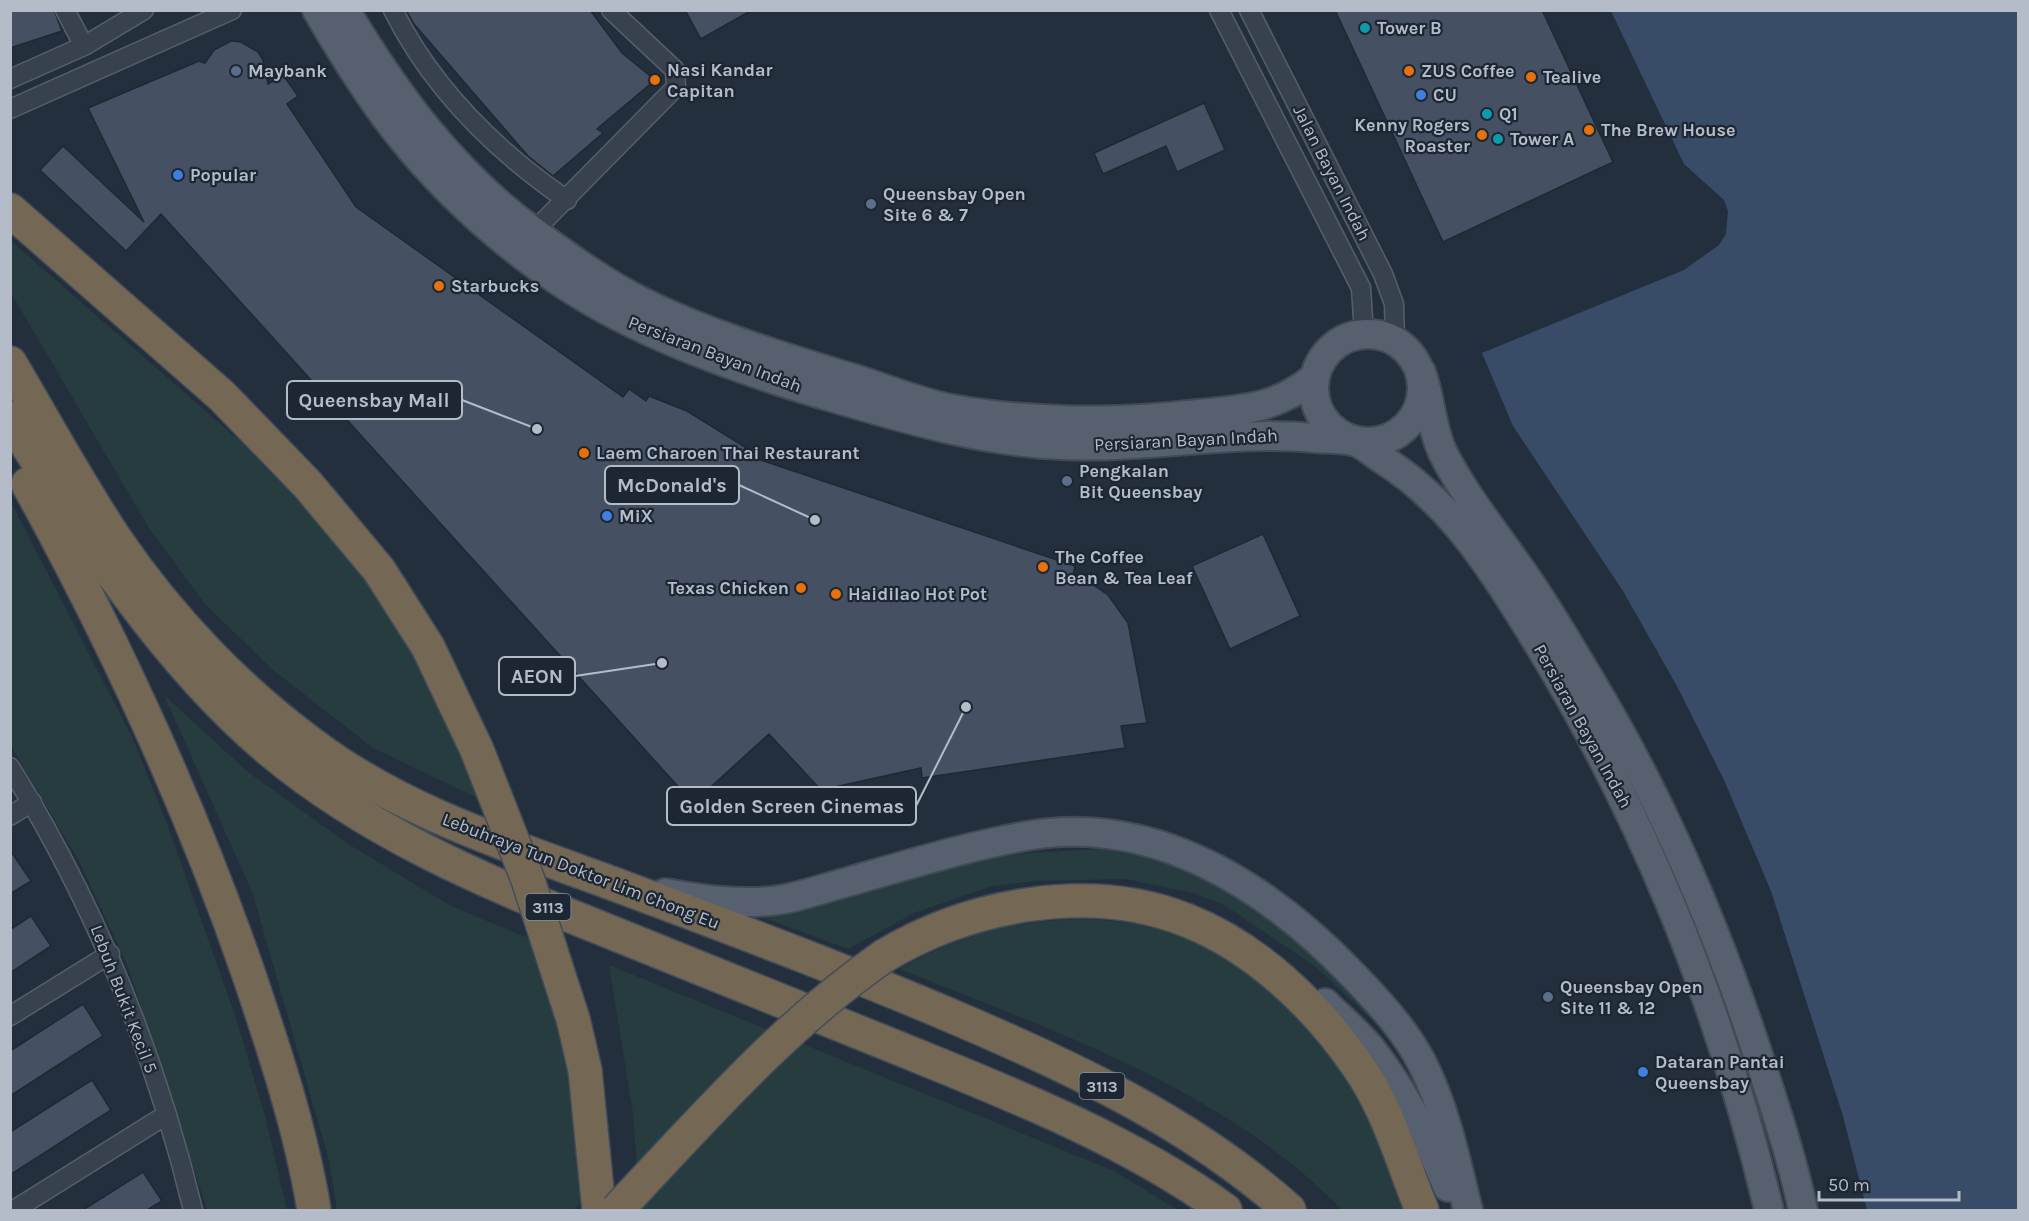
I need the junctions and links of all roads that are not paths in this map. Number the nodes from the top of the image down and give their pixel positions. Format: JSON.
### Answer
{"nodes":[{"id":1,"x":66,"y":10,"type":"edge"},
{"id":2,"x":144,"y":10,"type":"edge"},
{"id":3,"x":232,"y":10,"type":"edge"},
{"id":4,"x":316,"y":10,"type":"edge"},
{"id":5,"x":393,"y":10,"type":"edge"},
{"id":6,"x":611,"y":10,"type":"edge"},
{"id":7,"x":1219,"y":10,"type":"edge"},
{"id":8,"x":1249,"y":10,"type":"edge"},
{"id":9,"x":349,"y":14,"type":"edge"},
{"id":10,"x":84,"y":46,"type":"junction"},
{"id":11,"x":10,"y":79,"type":"edge"},
{"id":12,"x":10,"y":109,"type":"edge"},
{"id":13,"x":10,"y":186,"type":"edge"},
{"id":14,"x":567,"y":200,"type":"junction"},
{"id":15,"x":10,"y":210,"type":"edge"},
{"id":16,"x":533,"y":232,"type":"junction"},
{"id":17,"x":146,"y":328,"type":"junction"},
{"id":18,"x":1364,"y":333,"type":"junction"},
{"id":19,"x":1395,"y":340,"type":"junction"},
{"id":20,"x":10,"y":363,"type":"edge"},
{"id":21,"x":1421,"y":372,"type":"junction"},
{"id":22,"x":1315,"y":377,"type":"junction"},
{"id":23,"x":10,"y":418,"type":"edge"},
{"id":24,"x":1355,"y":441,"type":"junction"},
{"id":25,"x":10,"y":452,"type":"edge"},
{"id":26,"x":10,"y":767,"type":"edge"},
{"id":27,"x":32,"y":802,"type":"junction"},
{"id":28,"x":10,"y":816,"type":"edge"},
{"id":29,"x":615,"y":885,"type":"junction"},
{"id":30,"x":1199,"y":925,"type":"junction"},
{"id":31,"x":110,"y":954,"type":"junction"},
{"id":32,"x":10,"y":1016,"type":"edge"},
{"id":33,"x":166,"y":1115,"type":"junction"},
{"id":34,"x":14,"y":1210,"type":"edge"},
{"id":35,"x":193,"y":1210,"type":"edge"},
{"id":36,"x":314,"y":1210,"type":"edge"},
{"id":37,"x":599,"y":1210,"type":"edge"},
{"id":38,"x":617,"y":1210,"type":"edge"},
{"id":39,"x":1225,"y":1210,"type":"edge"},
{"id":40,"x":1289,"y":1210,"type":"edge"},
{"id":41,"x":1422,"y":1210,"type":"edge"},
{"id":42,"x":1459,"y":1210,"type":"edge"},
{"id":43,"x":1468,"y":1210,"type":"edge"},
{"id":44,"x":1769,"y":1210,"type":"edge"},
{"id":45,"x":1803,"y":1210,"type":"edge"}],
"edges":[{"from":1,"to":10,"type":"street"},
{"from":2,"to":10,"type":"street"},
{"from":3,"to":12,"type":"street"},
{"from":4,"to":24,"type":"main road","name":"Persiaran Bayan Indah"},
{"from":5,"to":14,"type":"street"},
{"from":6,"to":14,"type":"street"},
{"from":7,"to":18,"type":"street","name":"Jalan Bayan Indah"},
{"from":8,"to":19,"type":"street","name":"Jalan Bayan Indah"},
{"from":9,"to":16,"type":"main road","name":"Persiaran Bayan Indah"},
{"from":10,"to":11,"type":"street"},
{"from":13,"to":17,"type":"highway"},
{"from":14,"to":16,"type":"street"},
{"from":15,"to":17,"type":"highway"},
{"from":16,"to":22,"type":"main road","name":"Persiaran Bayan Indah"},
{"from":17,"to":37,"type":"highway","bridge":true},
{"from":18,"to":19,"type":"main road"},
{"from":18,"to":22,"type":"main road"},
{"from":19,"to":21,"type":"main road"},
{"from":20,"to":29,"type":"highway","name":"Lebuhraya Tun Doktor Lim Chong Eu","number":"3113"},
{"from":21,"to":24,"type":"main road"},
{"from":21,"to":45,"type":"main road","name":"Persiaran Bayan Indah"},
{"from":22,"to":24,"type":"main road"},
{"from":23,"to":39,"type":"highway","name":"Lebuhraya Tun Doktor Lim Chong Eu","number":"3113"},
{"from":24,"to":44,"type":"main road","name":"Persiaran Bayan Indah"},
{"from":25,"to":36,"type":"highway"},
{"from":26,"to":27,"type":"street","name":"Lebuh Bukit Kecil 5"},
{"from":27,"to":28,"type":"street"},
{"from":27,"to":31,"type":"street","name":"Lebuh Bukit Kecil 5"},
{"from":29,"to":40,"type":"highway","name":"Lebuhraya Tun Doktor Lim Chong Eu","number":"3113"},
{"from":29,"to":43,"type":"main road"},
{"from":30,"to":38,"type":"highway","bridge":true},
{"from":30,"to":41,"type":"highway"},
{"from":30,"to":42,"type":"main road"},
{"from":31,"to":32,"type":"street"},
{"from":31,"to":33,"type":"street","name":"Lebuh Bukit Kecil 5"},
{"from":33,"to":34,"type":"street"},
{"from":33,"to":35,"type":"street","name":"Lebuh Bukit Kecil 5"}]}
